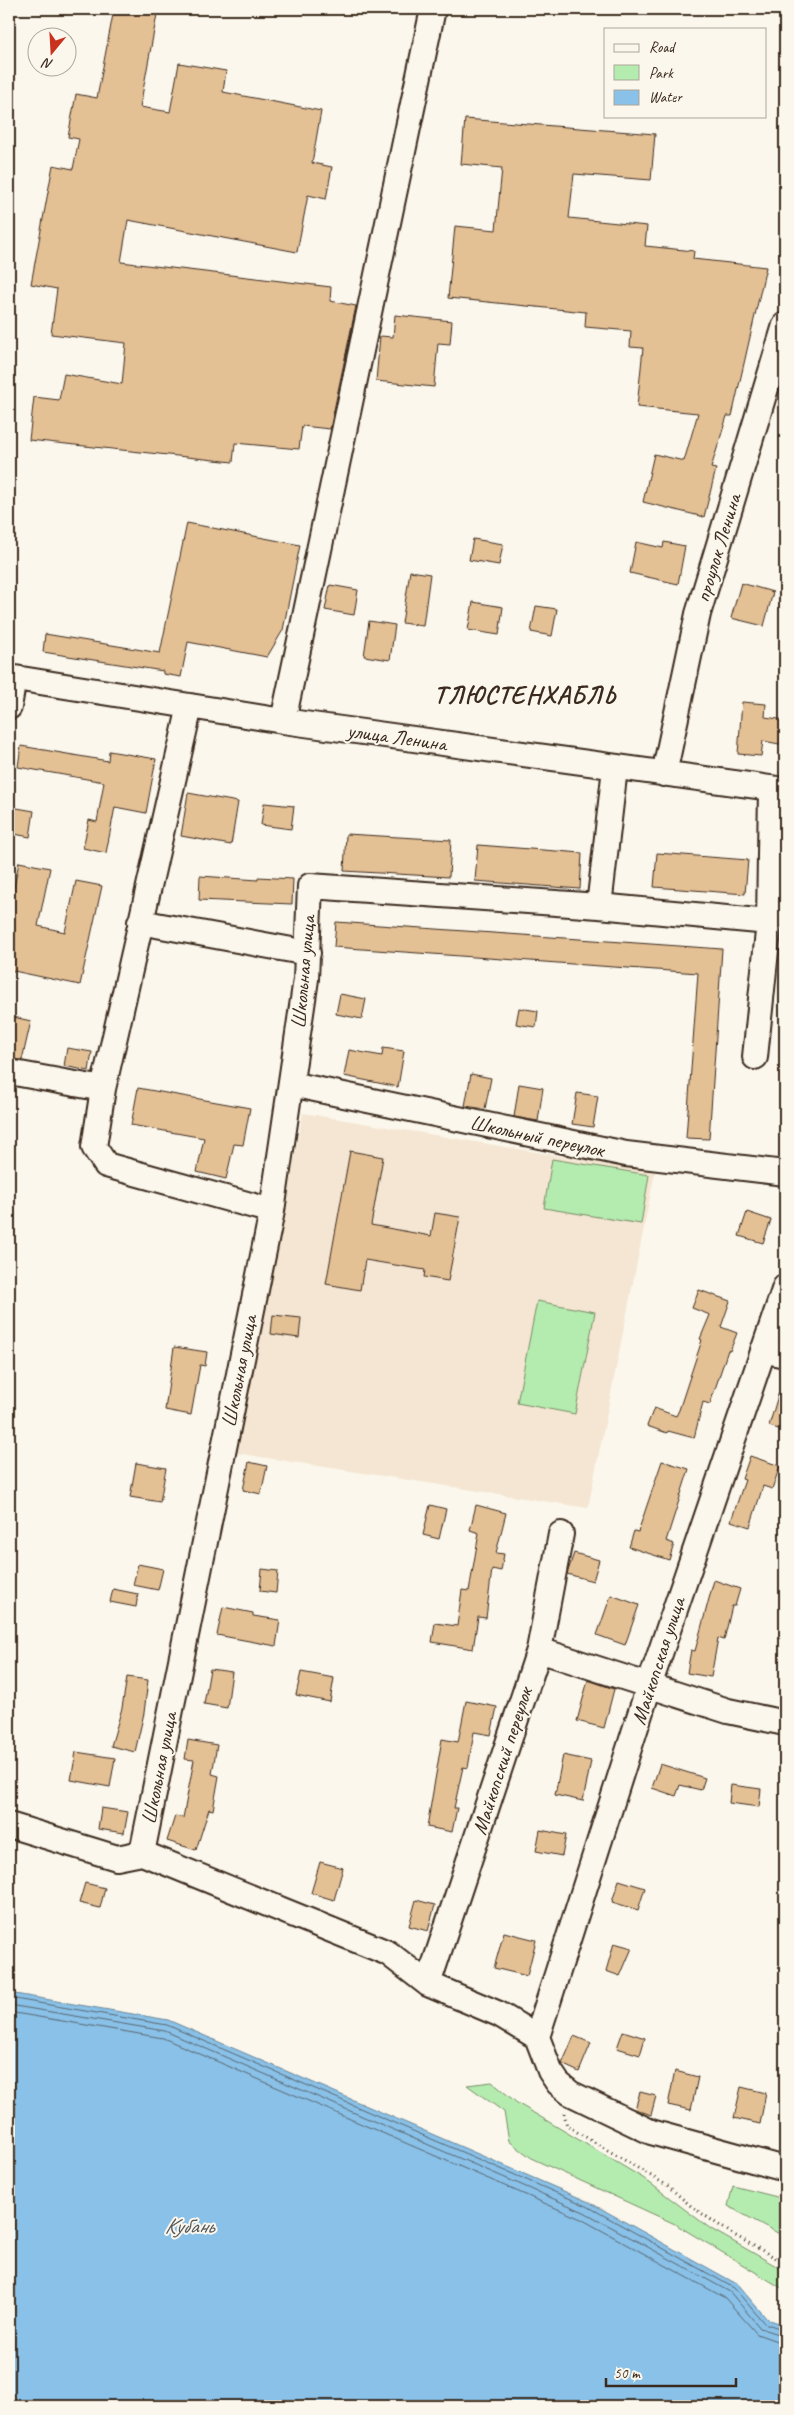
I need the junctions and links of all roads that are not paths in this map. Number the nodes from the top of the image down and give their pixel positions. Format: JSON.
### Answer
{"nodes":[{"id":1,"x":433,"y":9,"type":"edge"},
{"id":2,"x":785,"y":325,"type":"edge"},
{"id":3,"x":12,"y":678,"type":"edge"},
{"id":4,"x":9,"y":706,"type":"edge"},
{"id":5,"x":190,"y":706,"type":"junction"},
{"id":6,"x":283,"y":721,"type":"junction"},
{"id":7,"x":615,"y":768,"type":"junction"},
{"id":8,"x":664,"y":774,"type":"junction"},
{"id":9,"x":778,"y":789,"type":"edge"},
{"id":10,"x":599,"y":906,"type":"junction"},
{"id":11,"x":140,"y":922,"type":"junction"},
{"id":12,"x":769,"y":922,"type":"junction"},
{"id":13,"x":308,"y":954,"type":"junction"},
{"id":14,"x":756,"y":1057,"type":"dead end"},
{"id":15,"x":9,"y":1072,"type":"edge"},
{"id":16,"x":291,"y":1084,"type":"junction"},
{"id":17,"x":104,"y":1089,"type":"junction"},
{"id":18,"x":785,"y":1173,"type":"edge"},
{"id":19,"x":272,"y":1211,"type":"junction"},
{"id":20,"x":785,"y":1287,"type":"edge"},
{"id":21,"x":774,"y":1352,"type":"edge"},
{"id":22,"x":561,"y":1534,"type":"dead end"},
{"id":23,"x":539,"y":1650,"type":"junction"},
{"id":24,"x":649,"y":1686,"type":"junction"},
{"id":25,"x":785,"y":1723,"type":"edge"},
{"id":26,"x":9,"y":1826,"type":"edge"},
{"id":27,"x":142,"y":1853,"type":"junction"},
{"id":28,"x":428,"y":1984,"type":"junction"},
{"id":29,"x":537,"y":2036,"type":"junction"},
{"id":30,"x":785,"y":2169,"type":"edge"}],
"edges":[{"from":1,"to":6,"type":"street"},
{"from":2,"to":8,"type":"street","name":"проулок Ленина"},
{"from":3,"to":4,"type":"street"},
{"from":3,"to":5,"type":"street","name":"улица Ленина"},
{"from":5,"to":6,"type":"street","name":"улица Ленина"},
{"from":5,"to":11,"type":"street"},
{"from":6,"to":7,"type":"street","name":"улица Ленина"},
{"from":7,"to":8,"type":"street","name":"улица Ленина"},
{"from":7,"to":10,"type":"street"},
{"from":8,"to":9,"type":"street","name":"улица Ленина"},
{"from":9,"to":12,"type":"street"},
{"from":10,"to":12,"type":"street"},
{"from":10,"to":13,"type":"street","name":"Школьная улица"},
{"from":11,"to":13,"type":"street"},
{"from":11,"to":17,"type":"street"},
{"from":12,"to":14,"type":"street"},
{"from":13,"to":16,"type":"street","name":"Школьная улица"},
{"from":15,"to":17,"type":"street"},
{"from":16,"to":18,"type":"street","name":"Школьный переулок"},
{"from":16,"to":19,"type":"street","name":"Школьная улица"},
{"from":17,"to":19,"type":"street"},
{"from":19,"to":27,"type":"street","name":"Школьная улица"},
{"from":20,"to":21,"type":"street","name":"Майкопская улица"},
{"from":21,"to":24,"type":"street","name":"Майкопская улица"},
{"from":22,"to":23,"type":"street","name":"Майкопский переулок"},
{"from":23,"to":24,"type":"street"},
{"from":23,"to":28,"type":"street","name":"Майкопский переулок"},
{"from":24,"to":25,"type":"street"},
{"from":24,"to":29,"type":"street","name":"Майкопская улица"},
{"from":26,"to":27,"type":"street"},
{"from":27,"to":28,"type":"street"},
{"from":28,"to":29,"type":"street"},
{"from":29,"to":30,"type":"street"}]}
